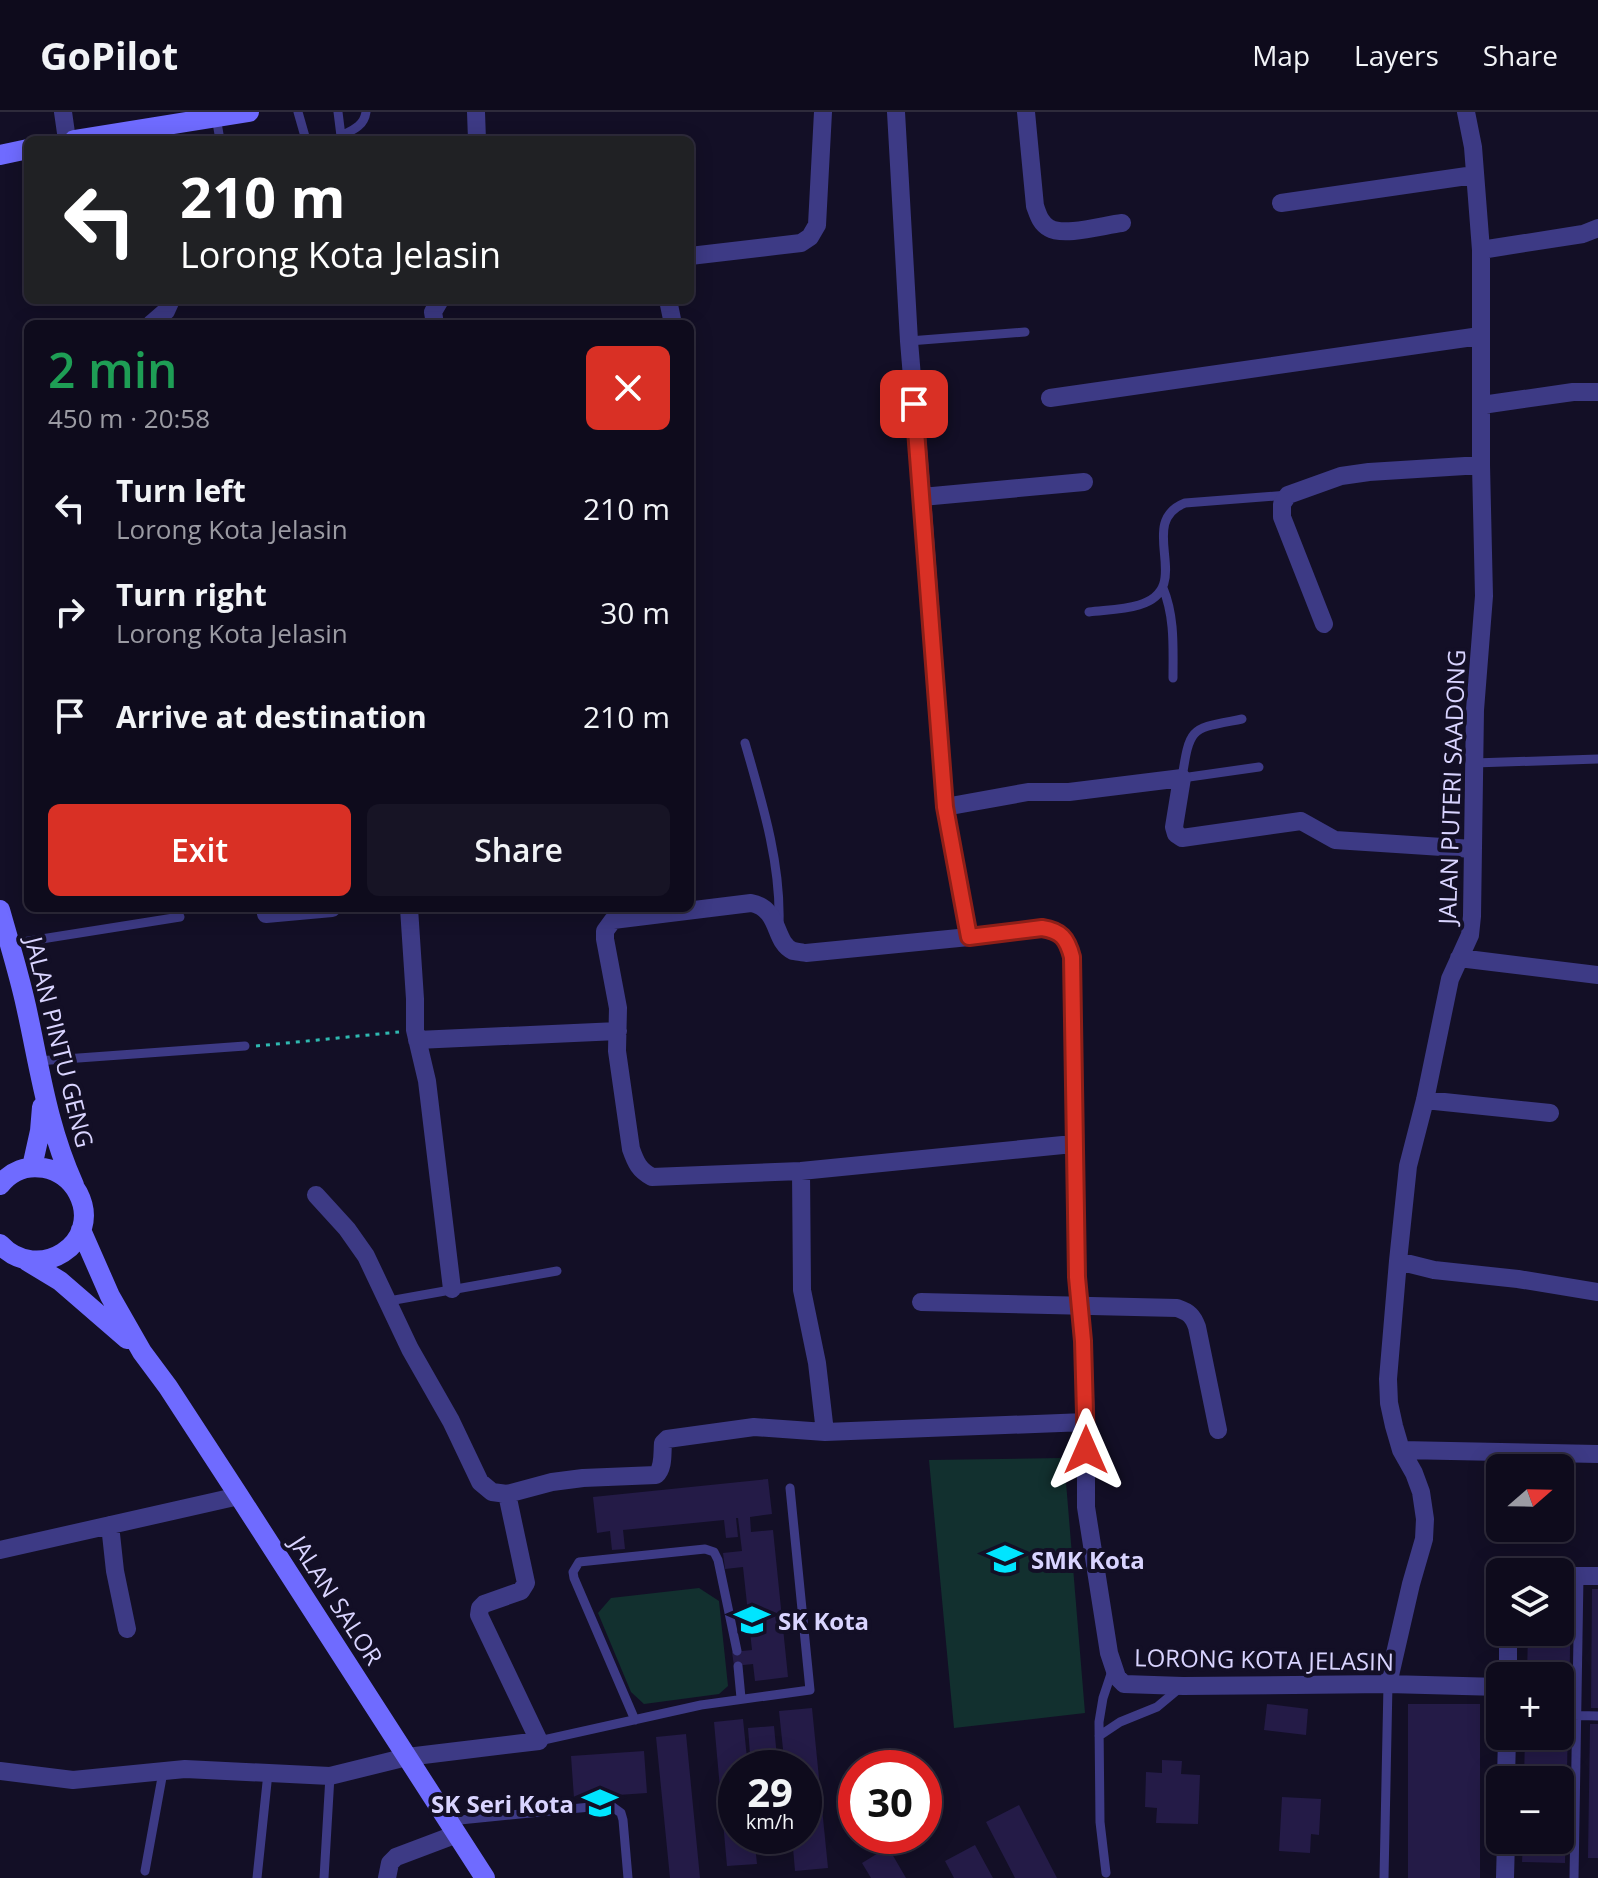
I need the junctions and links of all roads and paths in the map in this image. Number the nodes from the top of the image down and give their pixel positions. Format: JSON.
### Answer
{"nodes":[{"id":1,"x":63,"y":112,"type":"edge"},
{"id":2,"x":249,"y":112,"type":"edge"},
{"id":3,"x":298,"y":112,"type":"edge"},
{"id":4,"x":338,"y":112,"type":"edge"},
{"id":5,"x":366,"y":112,"type":"edge"},
{"id":6,"x":476,"y":112,"type":"edge"},
{"id":7,"x":823,"y":112,"type":"edge"},
{"id":8,"x":896,"y":112,"type":"edge"},
{"id":9,"x":1026,"y":112,"type":"edge"},
{"id":10,"x":1466,"y":112,"type":"edge"},
{"id":11,"x":216,"y":117,"type":"junction"},
{"id":12,"x":149,"y":134,"type":"edge"},
{"id":13,"x":66,"y":136,"type":"edge"},
{"id":14,"x":124,"y":136,"type":"edge"},
{"id":15,"x":219,"y":136,"type":"edge"},
{"id":16,"x":304,"y":136,"type":"edge"},
{"id":17,"x":339,"y":136,"type":"edge"},
{"id":18,"x":342,"y":136,"type":"edge"},
{"id":19,"x":477,"y":136,"type":"edge"},
{"id":20,"x":24,"y":150,"type":"edge"},
{"id":21,"x":0,"y":155,"type":"edge"},
{"id":22,"x":1474,"y":175,"type":"junction"},
{"id":23,"x":1281,"y":203,"type":"dead end"},
{"id":24,"x":1122,"y":223,"type":"dead end"},
{"id":25,"x":1598,"y":228,"type":"edge"},
{"id":26,"x":1481,"y":250,"type":"junction"},
{"id":27,"x":694,"y":256,"type":"edge"},
{"id":28,"x":169,"y":304,"type":"edge"},
{"id":29,"x":156,"y":320,"type":"edge"},
{"id":30,"x":1025,"y":332,"type":"dead end"},
{"id":31,"x":1480,"y":336,"type":"junction"},
{"id":32,"x":909,"y":341,"type":"junction"},
{"id":33,"x":1598,"y":392,"type":"edge"},
{"id":34,"x":1050,"y":398,"type":"dead end"},
{"id":35,"x":1482,"y":405,"type":"junction"},
{"id":36,"x":1481,"y":465,"type":"junction"},
{"id":37,"x":1084,"y":482,"type":"dead end"},
{"id":38,"x":1288,"y":495,"type":"junction"},
{"id":39,"x":922,"y":497,"type":"junction"},
{"id":40,"x":1163,"y":588,"type":"junction"},
{"id":41,"x":1089,"y":612,"type":"dead end"},
{"id":42,"x":1324,"y":624,"type":"dead end"},
{"id":43,"x":1173,"y":678,"type":"dead end"},
{"id":44,"x":1242,"y":719,"type":"dead end"},
{"id":45,"x":745,"y":743,"type":"dead end"},
{"id":46,"x":1598,"y":759,"type":"edge"},
{"id":47,"x":1474,"y":763,"type":"junction"},
{"id":48,"x":1259,"y":767,"type":"dead end"},
{"id":49,"x":1182,"y":778,"type":"junction"},
{"id":50,"x":945,"y":807,"type":"junction"},
{"id":51,"x":1473,"y":849,"type":"junction"},
{"id":52,"x":0,"y":910,"type":"edge"},
{"id":53,"x":694,"y":910,"type":"edge"},
{"id":54,"x":288,"y":912,"type":"edge"},
{"id":55,"x":409,"y":912,"type":"edge"},
{"id":56,"x":678,"y":912,"type":"edge"},
{"id":57,"x":266,"y":914,"type":"dead end"},
{"id":58,"x":180,"y":917,"type":"dead end"},
{"id":59,"x":778,"y":931,"type":"junction"},
{"id":60,"x":969,"y":937,"type":"junction"},
{"id":61,"x":5,"y":945,"type":"edge"},
{"id":62,"x":1459,"y":958,"type":"junction"},
{"id":63,"x":1598,"y":975,"type":"edge"},
{"id":64,"x":618,"y":1031,"type":"junction"},
{"id":65,"x":416,"y":1035,"type":"junction"},
{"id":66,"x":245,"y":1046,"type":"joint"},
{"id":67,"x":37,"y":1061,"type":"junction"},
{"id":68,"x":43,"y":1096,"type":"junction"},
{"id":69,"x":1425,"y":1100,"type":"junction"},
{"id":70,"x":1550,"y":1113,"type":"dead end"},
{"id":71,"x":1073,"y":1144,"type":"junction"},
{"id":72,"x":32,"y":1167,"type":"junction"},
{"id":73,"x":801,"y":1171,"type":"junction"},
{"id":74,"x":2,"y":1181,"type":"edge"},
{"id":75,"x":74,"y":1185,"type":"junction"},
{"id":76,"x":316,"y":1195,"type":"dead end"},
{"id":77,"x":81,"y":1230,"type":"junction"},
{"id":78,"x":1,"y":1245,"type":"edge"},
{"id":79,"x":27,"y":1261,"type":"junction"},
{"id":80,"x":1398,"y":1261,"type":"junction"},
{"id":81,"x":557,"y":1271,"type":"dead end"},
{"id":82,"x":452,"y":1289,"type":"junction"},
{"id":83,"x":1598,"y":1292,"type":"edge"},
{"id":84,"x":389,"y":1301,"type":"junction"},
{"id":85,"x":921,"y":1302,"type":"dead end"},
{"id":86,"x":1080,"y":1306,"type":"junction"},
{"id":87,"x":142,"y":1352,"type":"junction"},
{"id":88,"x":1086,"y":1422,"type":"junction"},
{"id":89,"x":1218,"y":1430,"type":"dead end"},
{"id":90,"x":825,"y":1432,"type":"junction"},
{"id":91,"x":1401,"y":1450,"type":"junction"},
{"id":92,"x":1598,"y":1454,"type":"edge"},
{"id":93,"x":790,"y":1488,"type":"dead end"},
{"id":94,"x":507,"y":1494,"type":"junction"},
{"id":95,"x":239,"y":1496,"type":"junction"},
{"id":96,"x":110,"y":1525,"type":"junction"},
{"id":97,"x":0,"y":1550,"type":"edge"},
{"id":98,"x":1574,"y":1576,"type":"edge"},
{"id":99,"x":1598,"y":1576,"type":"edge"},
{"id":100,"x":127,"y":1629,"type":"dead end"},
{"id":101,"x":1573,"y":1646,"type":"edge"},
{"id":102,"x":737,"y":1651,"type":"dead end"},
{"id":103,"x":738,"y":1666,"type":"dead end"},
{"id":104,"x":1113,"y":1668,"type":"junction"},
{"id":105,"x":1388,"y":1684,"type":"junction"},
{"id":106,"x":1183,"y":1686,"type":"junction"},
{"id":107,"x":1486,"y":1687,"type":"edge"},
{"id":108,"x":741,"y":1698,"type":"junction"},
{"id":109,"x":1577,"y":1715,"type":"junction"},
{"id":110,"x":1598,"y":1716,"type":"edge"},
{"id":111,"x":635,"y":1720,"type":"junction"},
{"id":112,"x":1099,"y":1736,"type":"junction"},
{"id":113,"x":539,"y":1741,"type":"junction"},
{"id":114,"x":407,"y":1757,"type":"junction"},
{"id":115,"x":0,"y":1771,"type":"edge"},
{"id":116,"x":163,"y":1772,"type":"junction"},
{"id":117,"x":268,"y":1773,"type":"junction"},
{"id":118,"x":330,"y":1776,"type":"junction"},
{"id":119,"x":453,"y":1828,"type":"junction"},
{"id":120,"x":1506,"y":1854,"type":"edge"},
{"id":121,"x":145,"y":1871,"type":"dead end"},
{"id":122,"x":1106,"y":1873,"type":"dead end"},
{"id":123,"x":257,"y":1878,"type":"edge"},
{"id":124,"x":324,"y":1878,"type":"edge"},
{"id":125,"x":387,"y":1878,"type":"edge"},
{"id":126,"x":485,"y":1878,"type":"edge"},
{"id":127,"x":628,"y":1878,"type":"edge"},
{"id":128,"x":1384,"y":1878,"type":"edge"},
{"id":129,"x":1505,"y":1878,"type":"edge"},
{"id":130,"x":1574,"y":1878,"type":"edge"}],
"edges":[{"from":1,"to":13,"type":"street"},
{"from":2,"to":11,"type":"main road"},
{"from":3,"to":16,"type":"lane"},
{"from":4,"to":17,"type":"lane"},
{"from":5,"to":18,"type":"lane"},
{"from":6,"to":19,"type":"street"},
{"from":7,"to":27,"type":"street"},
{"from":8,"to":32,"type":"street"},
{"from":9,"to":24,"type":"street"},
{"from":10,"to":22,"type":"street","name":"JALAN PUTERI SAADONG"},
{"from":11,"to":12,"type":"main road"},
{"from":11,"to":15,"type":"lane"},
{"from":12,"to":14,"type":"main road"},
{"from":20,"to":21,"type":"main road"},
{"from":22,"to":23,"type":"street"},
{"from":22,"to":26,"type":"street","name":"JALAN PUTERI SAADONG"},
{"from":25,"to":26,"type":"street"},
{"from":26,"to":31,"type":"street","name":"JALAN PUTERI SAADONG"},
{"from":28,"to":29,"type":"street"},
{"from":30,"to":32,"type":"lane"},
{"from":31,"to":34,"type":"street"},
{"from":31,"to":35,"type":"street","name":"JALAN PUTERI SAADONG"},
{"from":32,"to":39,"type":"street"},
{"from":33,"to":35,"type":"street"},
{"from":35,"to":36,"type":"street","name":"JALAN PUTERI SAADONG"},
{"from":36,"to":38,"type":"street"},
{"from":36,"to":47,"type":"street","name":"JALAN PUTERI SAADONG"},
{"from":37,"to":39,"type":"street"},
{"from":38,"to":40,"type":"lane"},
{"from":38,"to":42,"type":"street"},
{"from":39,"to":50,"type":"street"},
{"from":40,"to":41,"type":"lane"},
{"from":40,"to":43,"type":"lane"},
{"from":44,"to":49,"type":"lane"},
{"from":45,"to":59,"type":"lane"},
{"from":46,"to":47,"type":"lane"},
{"from":47,"to":51,"type":"street","name":"JALAN PUTERI SAADONG"},
{"from":48,"to":49,"type":"lane"},
{"from":49,"to":50,"type":"street"},
{"from":49,"to":51,"type":"street"},
{"from":50,"to":60,"type":"street"},
{"from":51,"to":62,"type":"street","name":"JALAN PUTERI SAADONG"},
{"from":52,"to":61,"type":"main road","name":"JALAN PINTU GENG"},
{"from":53,"to":59,"type":"street"},
{"from":54,"to":57,"type":"street"},
{"from":55,"to":65,"type":"street"},
{"from":56,"to":64,"type":"street"},
{"from":58,"to":61,"type":"lane"},
{"from":59,"to":60,"type":"street"},
{"from":60,"to":71,"type":"street","name":"LORONG KOTA JELASIN"},
{"from":61,"to":67,"type":"main road","name":"JALAN PINTU GENG"},
{"from":62,"to":63,"type":"street"},
{"from":62,"to":69,"type":"street","name":"JALAN PUTERI SAADONG"},
{"from":64,"to":65,"type":"street"},
{"from":64,"to":73,"type":"street"},
{"from":65,"to":66,"type":"path"},
{"from":65,"to":82,"type":"street"},
{"from":66,"to":67,"type":"lane"},
{"from":67,"to":68,"type":"main road","name":"JALAN PINTU GENG"},
{"from":68,"to":72,"type":"main road"},
{"from":68,"to":75,"type":"main road","name":"JALAN PINTU GENG"},
{"from":69,"to":70,"type":"street"},
{"from":69,"to":80,"type":"street","name":"JALAN PUTERI SAADONG"},
{"from":71,"to":73,"type":"street"},
{"from":71,"to":86,"type":"street","name":"LORONG KOTA JELASIN"},
{"from":72,"to":74,"type":"main road"},
{"from":72,"to":75,"type":"main road"},
{"from":73,"to":90,"type":"street"},
{"from":75,"to":77,"type":"main road","name":"JALAN PINTU GENG"},
{"from":76,"to":84,"type":"street"},
{"from":77,"to":79,"type":"main road"},
{"from":77,"to":87,"type":"main road","name":"JALAN SALOR"},
{"from":78,"to":79,"type":"main road","name":"JALAN SALOR"},
{"from":79,"to":87,"type":"main road","name":"JALAN SALOR"},
{"from":80,"to":83,"type":"street"},
{"from":80,"to":91,"type":"street","name":"JALAN PUTERI SAADONG"},
{"from":81,"to":82,"type":"lane"},
{"from":82,"to":84,"type":"lane"},
{"from":84,"to":94,"type":"street"},
{"from":85,"to":86,"type":"street"},
{"from":86,"to":88,"type":"street","name":"LORONG KOTA JELASIN"},
{"from":86,"to":89,"type":"street"},
{"from":87,"to":95,"type":"main road","name":"JALAN SALOR"},
{"from":88,"to":90,"type":"street"},
{"from":88,"to":104,"type":"street","name":"LORONG KOTA JELASIN"},
{"from":90,"to":94,"type":"street"},
{"from":91,"to":92,"type":"street"},
{"from":91,"to":105,"type":"street","name":"JALAN PUTERI SAADONG"},
{"from":93,"to":108,"type":"lane"},
{"from":94,"to":113,"type":"street"},
{"from":95,"to":96,"type":"street"},
{"from":95,"to":114,"type":"main road","name":"JALAN SALOR"},
{"from":96,"to":97,"type":"street"},
{"from":96,"to":100,"type":"street"},
{"from":98,"to":99,"type":"street"},
{"from":101,"to":109,"type":"lane"},
{"from":102,"to":111,"type":"lane"},
{"from":103,"to":108,"type":"lane"},
{"from":104,"to":106,"type":"street","name":"LORONG KOTA JELASIN"},
{"from":104,"to":112,"type":"lane"},
{"from":105,"to":106,"type":"street","name":"LORONG KOTA JELASIN"},
{"from":105,"to":107,"type":"street","name":"LORONG KOTA JELASIN"},
{"from":105,"to":128,"type":"lane"},
{"from":106,"to":112,"type":"lane"},
{"from":108,"to":111,"type":"lane"},
{"from":109,"to":110,"type":"lane"},
{"from":109,"to":130,"type":"lane"},
{"from":111,"to":113,"type":"lane"},
{"from":112,"to":122,"type":"lane"},
{"from":113,"to":114,"type":"street"},
{"from":114,"to":118,"type":"street"},
{"from":114,"to":119,"type":"main road","name":"JALAN SALOR"},
{"from":115,"to":116,"type":"street"},
{"from":116,"to":117,"type":"street"},
{"from":116,"to":121,"type":"lane"},
{"from":117,"to":118,"type":"street"},
{"from":117,"to":123,"type":"lane"},
{"from":118,"to":124,"type":"lane"},
{"from":119,"to":125,"type":"street"},
{"from":119,"to":126,"type":"main road","name":"JALAN SALOR"},
{"from":119,"to":127,"type":"lane"},
{"from":120,"to":129,"type":"street"}]}
